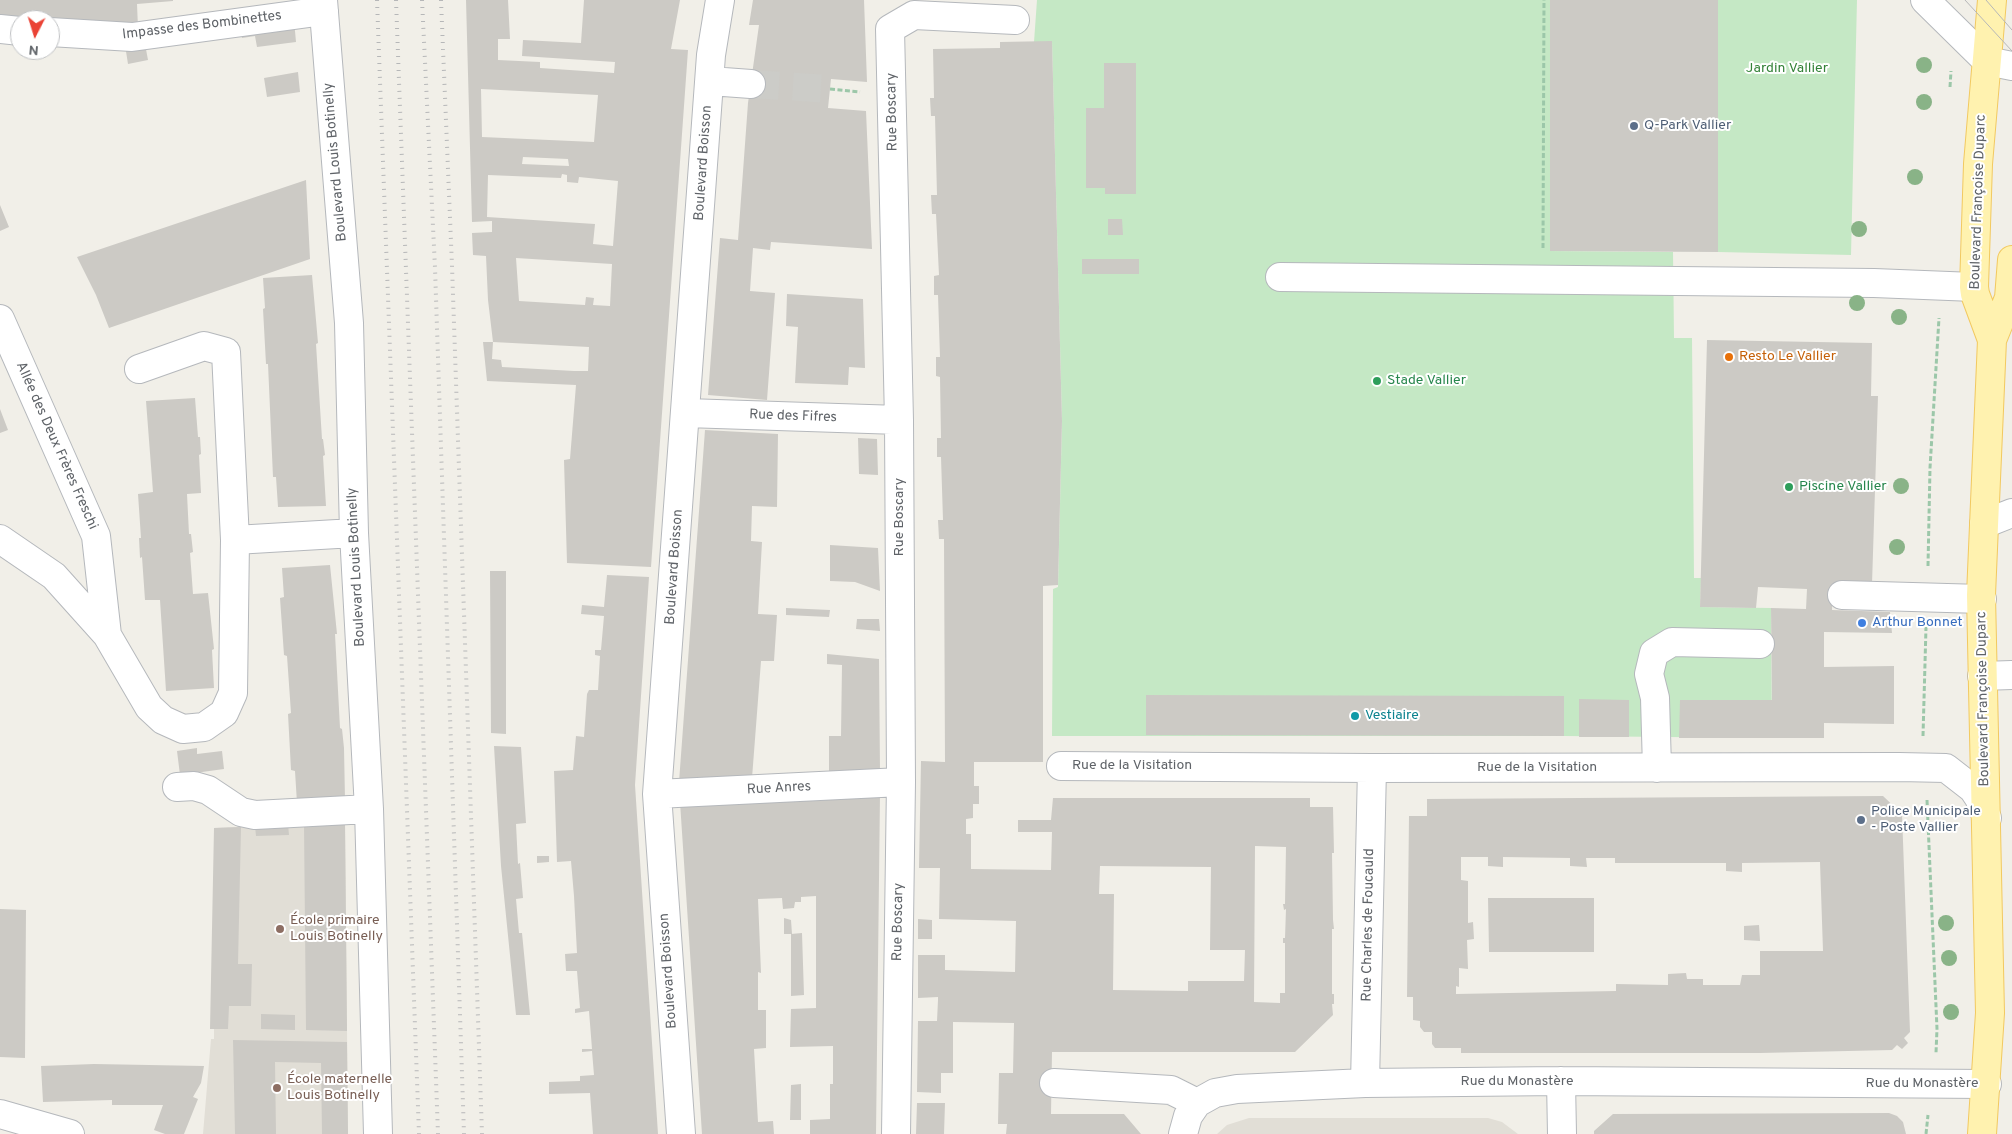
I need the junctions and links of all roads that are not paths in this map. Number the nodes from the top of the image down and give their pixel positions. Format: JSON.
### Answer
{"nodes":[{"id":1,"x":720,"y":0,"type":"edge"},
{"id":2,"x":1925,"y":0,"type":"edge"},
{"id":3,"x":1992,"y":0,"type":"edge"},
{"id":4,"x":323,"y":6,"type":"edge"},
{"id":5,"x":1015,"y":20,"type":"dead end"},
{"id":6,"x":60,"y":33,"type":"edge"},
{"id":7,"x":1999,"y":63,"type":"edge"},
{"id":8,"x":710,"y":81,"type":"junction"},
{"id":9,"x":751,"y":84,"type":"tunnel mouth"},
{"id":10,"x":2012,"y":260,"type":"edge"},
{"id":11,"x":1280,"y":277,"type":"dead end"},
{"id":12,"x":1974,"y":286,"type":"junction"},
{"id":13,"x":0,"y":319,"type":"edge"},
{"id":14,"x":1992,"y":340,"type":"junction"},
{"id":15,"x":140,"y":369,"type":"dead end"},
{"id":16,"x":686,"y":414,"type":"junction"},
{"id":17,"x":899,"y":420,"type":"junction"},
{"id":18,"x":2012,"y":513,"type":"edge"},
{"id":19,"x":1984,"y":524,"type":"junction"},
{"id":20,"x":354,"y":533,"type":"junction"},
{"id":21,"x":0,"y":538,"type":"edge"},
{"id":22,"x":235,"y":540,"type":"junction"},
{"id":23,"x":1842,"y":595,"type":"dead end"},
{"id":24,"x":1982,"y":599,"type":"junction"},
{"id":25,"x":107,"y":635,"type":"junction"},
{"id":26,"x":1760,"y":644,"type":"dead end"},
{"id":27,"x":2012,"y":675,"type":"edge"},
{"id":28,"x":1982,"y":676,"type":"junction"},
{"id":29,"x":1061,"y":766,"type":"dead end"},
{"id":30,"x":1372,"y":768,"type":"junction"},
{"id":31,"x":1657,"y":768,"type":"junction"},
{"id":32,"x":901,"y":782,"type":"junction"},
{"id":33,"x":178,"y":788,"type":"dead end"},
{"id":34,"x":657,"y":794,"type":"junction"},
{"id":35,"x":369,"y":809,"type":"junction"},
{"id":36,"x":1987,"y":818,"type":"junction"},
{"id":37,"x":1561,"y":1081,"type":"junction"},
{"id":38,"x":1054,"y":1083,"type":"dead end"},
{"id":39,"x":1365,"y":1083,"type":"junction"},
{"id":40,"x":1987,"y":1084,"type":"junction"},
{"id":41,"x":1197,"y":1103,"type":"junction"},
{"id":42,"x":0,"y":1114,"type":"edge"},
{"id":43,"x":70,"y":1134,"type":"edge"},
{"id":44,"x":378,"y":1134,"type":"edge"},
{"id":45,"x":681,"y":1134,"type":"edge"},
{"id":46,"x":896,"y":1134,"type":"edge"},
{"id":47,"x":1183,"y":1134,"type":"edge"},
{"id":48,"x":1562,"y":1134,"type":"edge"},
{"id":49,"x":1982,"y":1134,"type":"edge"}],
"edges":[{"from":1,"to":8,"type":"street","name":"Boulevard Boisson"},
{"from":2,"to":7,"type":"street"},
{"from":3,"to":7,"type":"main road","name":"Boulevard Françoise Duparc"},
{"from":4,"to":6,"type":"street","name":"Impasse des Bombinettes"},
{"from":4,"to":20,"type":"street","name":"Boulevard Louis Botinelly"},
{"from":5,"to":17,"type":"street","name":"Rue Boscary"},
{"from":7,"to":12,"type":"main road","name":"Boulevard Françoise Duparc"},
{"from":8,"to":9,"type":"street"},
{"from":8,"to":16,"type":"street","name":"Boulevard Boisson"},
{"from":10,"to":14,"type":"main road","name":"Boulevard Françoise Duparc"},
{"from":11,"to":12,"type":"street"},
{"from":12,"to":14,"type":"main road","name":"Boulevard Françoise Duparc"},
{"from":13,"to":25,"type":"street","name":"Allée des Deux Frères Freschi"},
{"from":14,"to":19,"type":"main road","name":"Boulevard Françoise Duparc"},
{"from":15,"to":22,"type":"street","name":"Allée des Deux Frères Freschi"},
{"from":16,"to":17,"type":"street","name":"Rue des Fifres"},
{"from":16,"to":34,"type":"street","name":"Boulevard Boisson"},
{"from":17,"to":32,"type":"street","name":"Rue Boscary"},
{"from":18,"to":19,"type":"street"},
{"from":19,"to":24,"type":"main road","name":"Boulevard Françoise Duparc"},
{"from":20,"to":22,"type":"street"},
{"from":20,"to":35,"type":"street","name":"Boulevard Louis Botinelly"},
{"from":21,"to":25,"type":"street","name":"Allée des Deux Frères Freschi"},
{"from":22,"to":25,"type":"street","name":"Allée des Deux Frères Freschi"},
{"from":23,"to":24,"type":"street"},
{"from":24,"to":28,"type":"main road","name":"Boulevard Françoise Duparc"},
{"from":26,"to":31,"type":"street"},
{"from":27,"to":28,"type":"street"},
{"from":28,"to":36,"type":"main road","name":"Boulevard Françoise Duparc"},
{"from":29,"to":30,"type":"street","name":"Rue de la Visitation"},
{"from":30,"to":31,"type":"street","name":"Rue de la Visitation"},
{"from":30,"to":39,"type":"street","name":"Rue Charles de Foucauld"},
{"from":31,"to":36,"type":"street","name":"Rue de la Visitation"},
{"from":32,"to":34,"type":"street","name":"Rue Anres"},
{"from":32,"to":46,"type":"street","name":"Rue Boscary"},
{"from":33,"to":35,"type":"street"},
{"from":34,"to":45,"type":"street","name":"Boulevard Boisson"},
{"from":35,"to":44,"type":"street","name":"Boulevard Louis Botinelly"},
{"from":36,"to":40,"type":"main road","name":"Boulevard Françoise Duparc"},
{"from":37,"to":39,"type":"street","name":"Rue du Monastère"},
{"from":37,"to":40,"type":"street","name":"Rue du Monastère"},
{"from":37,"to":48,"type":"street"},
{"from":38,"to":41,"type":"street"},
{"from":39,"to":41,"type":"street","name":"Rue du Monastère"},
{"from":40,"to":49,"type":"main road","name":"Boulevard Françoise Duparc"},
{"from":41,"to":47,"type":"street"},
{"from":42,"to":43,"type":"street"}]}
